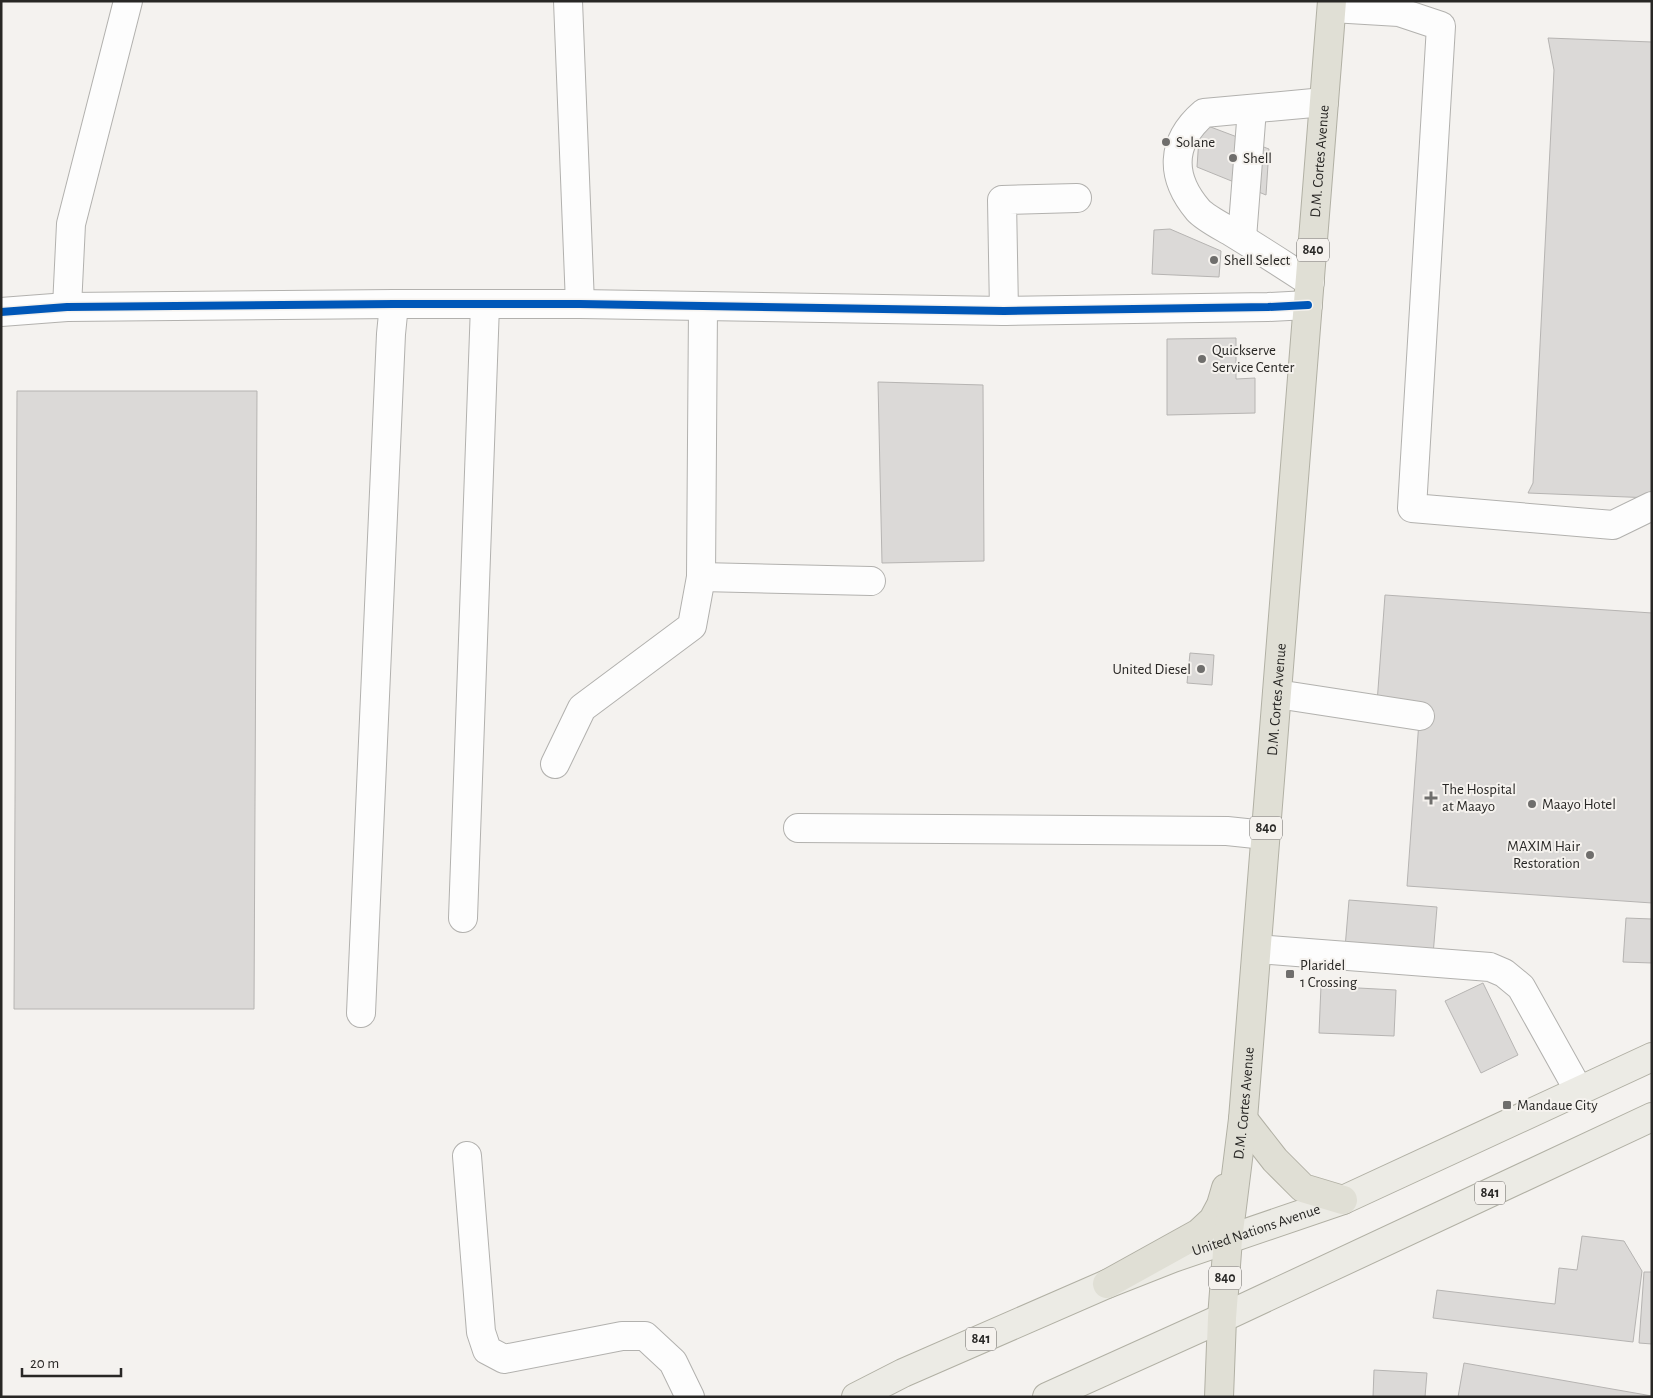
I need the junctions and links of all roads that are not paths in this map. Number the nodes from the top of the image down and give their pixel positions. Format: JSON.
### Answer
{"nodes":[{"id":1,"x":128,"y":1,"type":"edge"},
{"id":2,"x":568,"y":1,"type":"edge"},
{"id":3,"x":1332,"y":5,"type":"edge"},
{"id":4,"x":1324,"y":102,"type":"junction"},
{"id":5,"x":1252,"y":109,"type":"junction"},
{"id":6,"x":1077,"y":198,"type":"dead end"},
{"id":7,"x":1242,"y":238,"type":"junction"},
{"id":8,"x":1309,"y":293,"type":"junction"},
{"id":9,"x":394,"y":304,"type":"junction"},
{"id":10,"x":580,"y":304,"type":"junction"},
{"id":11,"x":485,"y":305,"type":"junction"},
{"id":12,"x":67,"y":307,"type":"junction"},
{"id":13,"x":703,"y":307,"type":"junction"},
{"id":14,"x":1004,"y":310,"type":"junction"},
{"id":15,"x":1,"y":312,"type":"edge"},
{"id":16,"x":1652,"y":506,"type":"edge"},
{"id":17,"x":701,"y":577,"type":"junction"},
{"id":18,"x":871,"y":581,"type":"dead end"},
{"id":19,"x":1277,"y":694,"type":"junction"},
{"id":20,"x":1420,"y":716,"type":"dead end"},
{"id":21,"x":554,"y":764,"type":"dead end"},
{"id":22,"x":798,"y":828,"type":"dead end"},
{"id":23,"x":1265,"y":834,"type":"junction"},
{"id":24,"x":464,"y":918,"type":"dead end"},
{"id":25,"x":1257,"y":949,"type":"junction"},
{"id":26,"x":361,"y":1013,"type":"dead end"},
{"id":27,"x":1652,"y":1057,"type":"edge"},
{"id":28,"x":1579,"y":1091,"type":"junction"},
{"id":29,"x":1652,"y":1117,"type":"edge"},
{"id":30,"x":1243,"y":1119,"type":"junction"},
{"id":31,"x":467,"y":1156,"type":"dead end"},
{"id":32,"x":1343,"y":1200,"type":"junction"},
{"id":33,"x":1228,"y":1239,"type":"junction"},
{"id":34,"x":1106,"y":1284,"type":"junction"},
{"id":35,"x":1222,"y":1318,"type":"junction"},
{"id":36,"x":690,"y":1397,"type":"edge"},
{"id":37,"x":856,"y":1397,"type":"edge"},
{"id":38,"x":1047,"y":1397,"type":"edge"},
{"id":39,"x":1218,"y":1397,"type":"edge"}],
"edges":[{"from":1,"to":12,"type":"street"},
{"from":2,"to":10,"type":"street"},
{"from":3,"to":4,"type":"highway","name":"D.M. Cortes Avenue","number":"840"},
{"from":3,"to":16,"type":"street"},
{"from":4,"to":5,"type":"street"},
{"from":4,"to":8,"type":"highway","name":"D.M. Cortes Avenue","number":"840"},
{"from":5,"to":7,"type":"street"},
{"from":5,"to":7,"type":"street"},
{"from":6,"to":14,"type":"street"},
{"from":7,"to":8,"type":"street"},
{"from":8,"to":14,"type":"street"},
{"from":8,"to":19,"type":"highway","name":"D.M. Cortes Avenue","number":"840"},
{"from":9,"to":11,"type":"street"},
{"from":9,"to":12,"type":"street"},
{"from":9,"to":26,"type":"street"},
{"from":10,"to":11,"type":"street"},
{"from":10,"to":13,"type":"street"},
{"from":11,"to":24,"type":"street"},
{"from":12,"to":15,"type":"street"},
{"from":13,"to":14,"type":"street"},
{"from":13,"to":17,"type":"street"},
{"from":17,"to":18,"type":"street"},
{"from":17,"to":21,"type":"street"},
{"from":19,"to":20,"type":"street"},
{"from":19,"to":23,"type":"highway","name":"D.M. Cortes Avenue","number":"840"},
{"from":22,"to":23,"type":"street"},
{"from":23,"to":25,"type":"highway","name":"D.M. Cortes Avenue","number":"840"},
{"from":25,"to":28,"type":"street"},
{"from":25,"to":30,"type":"highway","name":"D.M. Cortes Avenue","number":"840"},
{"from":27,"to":28,"type":"main road","name":"United Nations Avenue","number":"841"},
{"from":28,"to":32,"type":"main road","name":"United Nations Avenue","number":"841"},
{"from":29,"to":35,"type":"main road","number":"841"},
{"from":30,"to":32,"type":"highway"},
{"from":30,"to":33,"type":"highway","name":"D.M. Cortes Avenue","number":"840"},
{"from":30,"to":34,"type":"highway"},
{"from":31,"to":36,"type":"street"},
{"from":32,"to":33,"type":"main road","name":"United Nations Avenue","number":"841"},
{"from":33,"to":34,"type":"main road","name":"United Nations Avenue","number":"841"},
{"from":33,"to":35,"type":"highway","name":"D.M. Cortes Avenue","number":"840"},
{"from":34,"to":37,"type":"main road","name":"United Nations Avenue","number":"841"},
{"from":35,"to":38,"type":"main road","number":"841"},
{"from":35,"to":39,"type":"highway","name":"D.M. Cortes Avenue","number":"840"}]}
